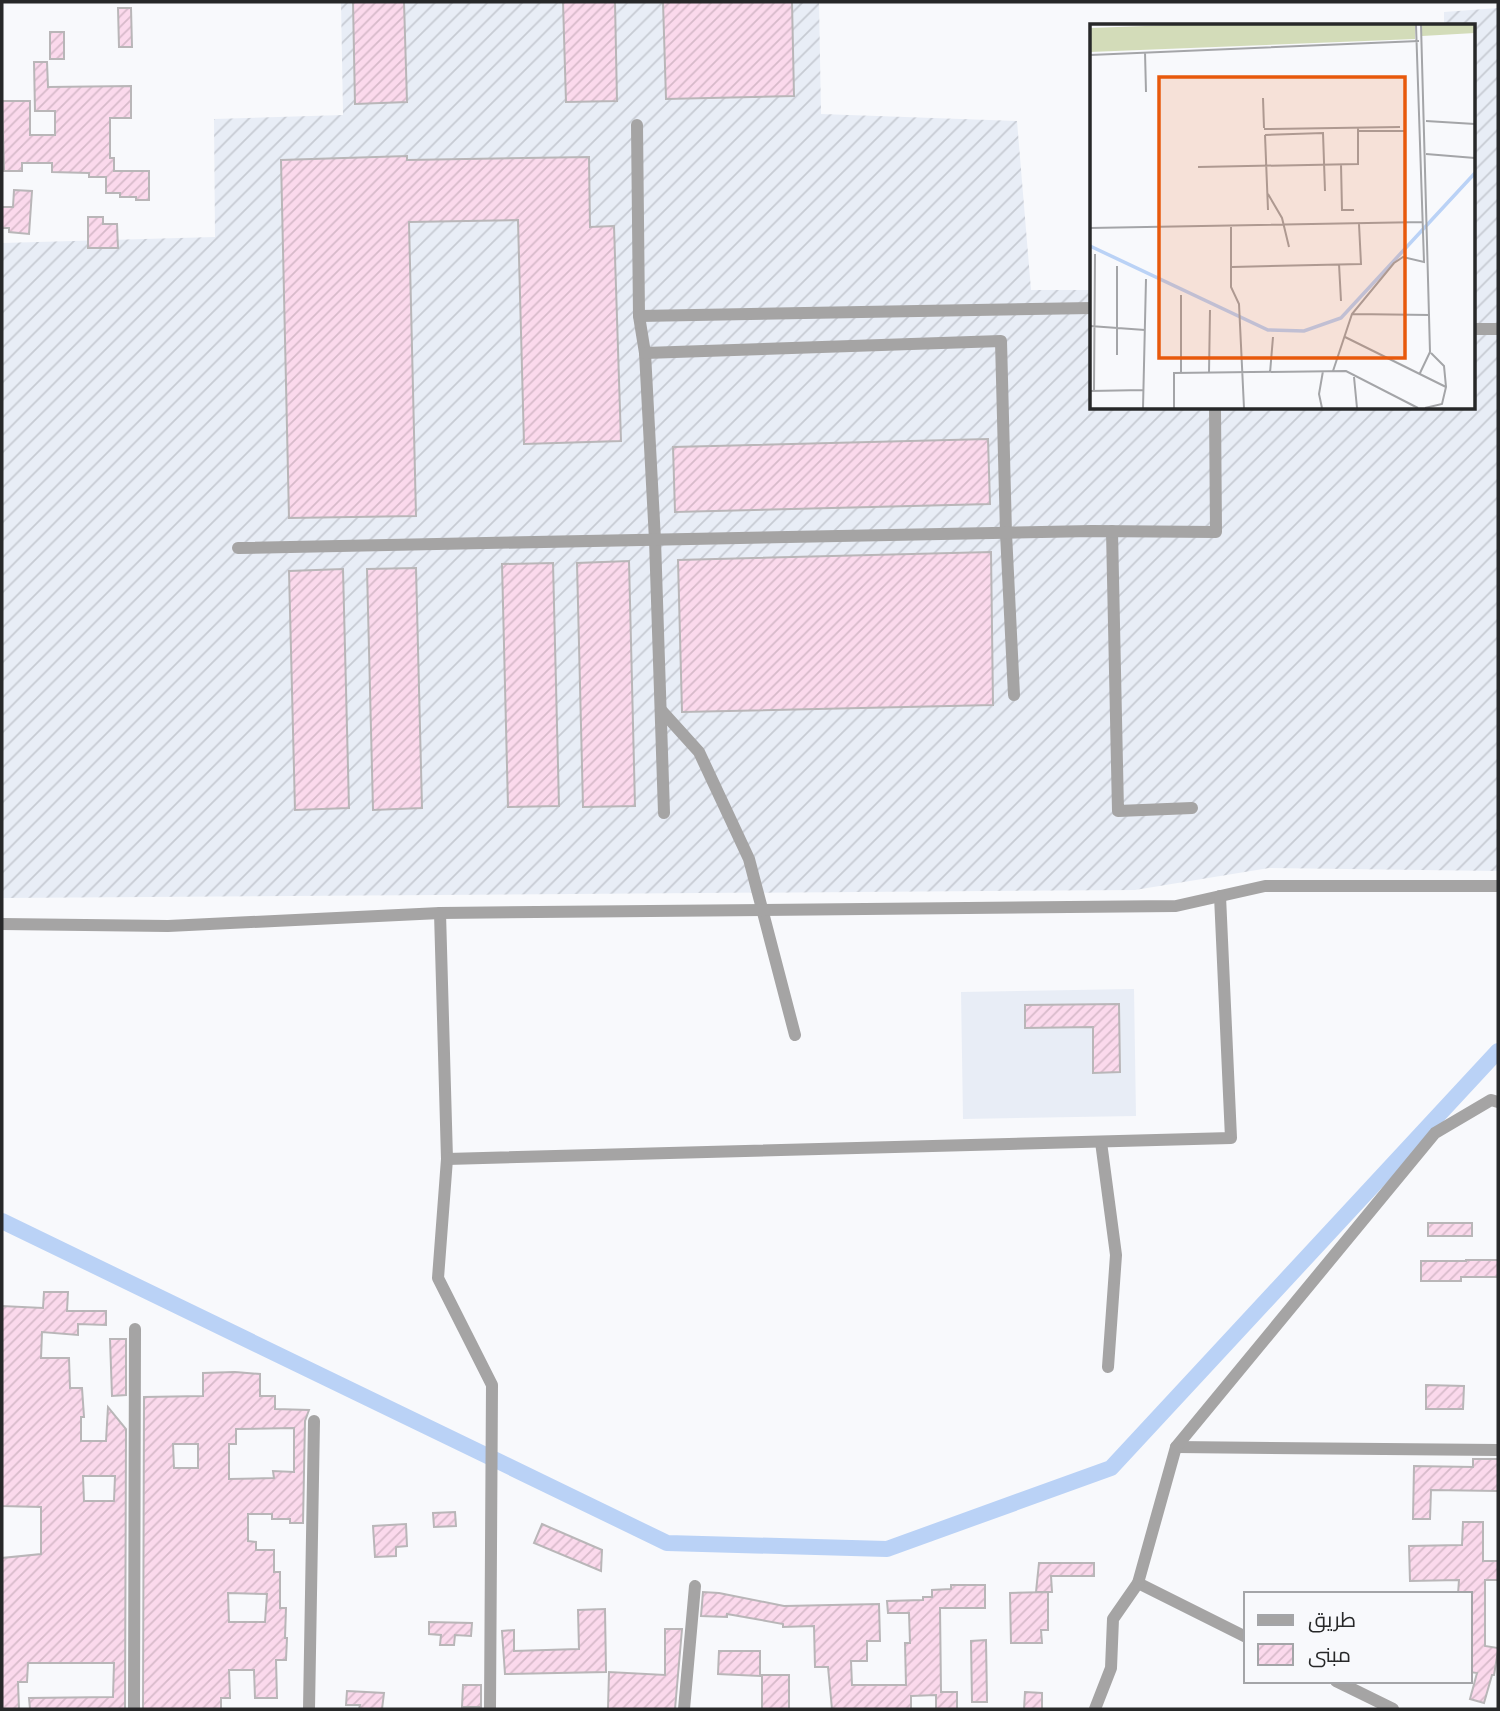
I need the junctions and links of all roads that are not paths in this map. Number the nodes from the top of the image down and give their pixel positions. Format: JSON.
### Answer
{"nodes":[{"id":1,"x":637,"y":125,"type":"dead end"},
{"id":2,"x":1090,"y":308,"type":"edge"},
{"id":3,"x":639,"y":316,"type":"junction"},
{"id":4,"x":1476,"y":329,"type":"edge"},
{"id":5,"x":1496,"y":329,"type":"dead end"},
{"id":6,"x":645,"y":353,"type":"junction"},
{"id":7,"x":1215,"y":410,"type":"edge"},
{"id":8,"x":1112,"y":531,"type":"junction"},
{"id":9,"x":1006,"y":533,"type":"junction"},
{"id":10,"x":656,"y":540,"type":"junction"},
{"id":11,"x":238,"y":548,"type":"dead end"},
{"id":12,"x":1014,"y":695,"type":"dead end"},
{"id":13,"x":661,"y":710,"type":"junction"},
{"id":14,"x":1192,"y":808,"type":"dead end"},
{"id":15,"x":664,"y":813,"type":"dead end"},
{"id":16,"x":1498,"y":886,"type":"edge"},
{"id":17,"x":1220,"y":896,"type":"junction"},
{"id":18,"x":762,"y":910,"type":"junction"},
{"id":19,"x":440,"y":913,"type":"junction"},
{"id":20,"x":2,"y":924,"type":"edge"},
{"id":21,"x":795,"y":1035,"type":"dead end"},
{"id":22,"x":1498,"y":1101,"type":"edge"},
{"id":23,"x":1101,"y":1142,"type":"junction"},
{"id":24,"x":447,"y":1159,"type":"junction"},
{"id":25,"x":135,"y":1329,"type":"dead end"},
{"id":26,"x":1108,"y":1367,"type":"dead end"},
{"id":27,"x":314,"y":1421,"type":"dead end"},
{"id":28,"x":1177,"y":1447,"type":"junction"},
{"id":29,"x":1498,"y":1450,"type":"edge"},
{"id":30,"x":1138,"y":1583,"type":"junction"},
{"id":31,"x":695,"y":1586,"type":"dead end"},
{"id":32,"x":1244,"y":1636,"type":"edge"},
{"id":33,"x":1340,"y":1683,"type":"edge"},
{"id":34,"x":134,"y":1709,"type":"edge"},
{"id":35,"x":309,"y":1709,"type":"edge"},
{"id":36,"x":490,"y":1709,"type":"edge"},
{"id":37,"x":684,"y":1709,"type":"edge"},
{"id":38,"x":1095,"y":1709,"type":"edge"},
{"id":39,"x":1393,"y":1709,"type":"edge"}],
"edges":[{"from":1,"to":3,"type":"street"},
{"from":2,"to":3,"type":"street"},
{"from":3,"to":6,"type":"street"},
{"from":4,"to":5,"type":"street"},
{"from":6,"to":9,"type":"street"},
{"from":6,"to":10,"type":"street"},
{"from":7,"to":8,"type":"street"},
{"from":8,"to":9,"type":"street"},
{"from":8,"to":14,"type":"street"},
{"from":9,"to":10,"type":"street"},
{"from":9,"to":12,"type":"street"},
{"from":10,"to":11,"type":"street"},
{"from":10,"to":13,"type":"street"},
{"from":13,"to":15,"type":"street"},
{"from":13,"to":18,"type":"street"},
{"from":16,"to":17,"type":"street"},
{"from":17,"to":18,"type":"street"},
{"from":17,"to":23,"type":"street"},
{"from":18,"to":19,"type":"street"},
{"from":18,"to":21,"type":"street"},
{"from":19,"to":20,"type":"street"},
{"from":19,"to":24,"type":"street"},
{"from":22,"to":28,"type":"street"},
{"from":23,"to":24,"type":"street"},
{"from":23,"to":26,"type":"street"},
{"from":24,"to":36,"type":"street"},
{"from":25,"to":34,"type":"street"},
{"from":27,"to":35,"type":"street"},
{"from":28,"to":29,"type":"street"},
{"from":28,"to":30,"type":"street"},
{"from":30,"to":32,"type":"street"},
{"from":30,"to":38,"type":"street"},
{"from":31,"to":37,"type":"street"},
{"from":33,"to":39,"type":"street"}]}
